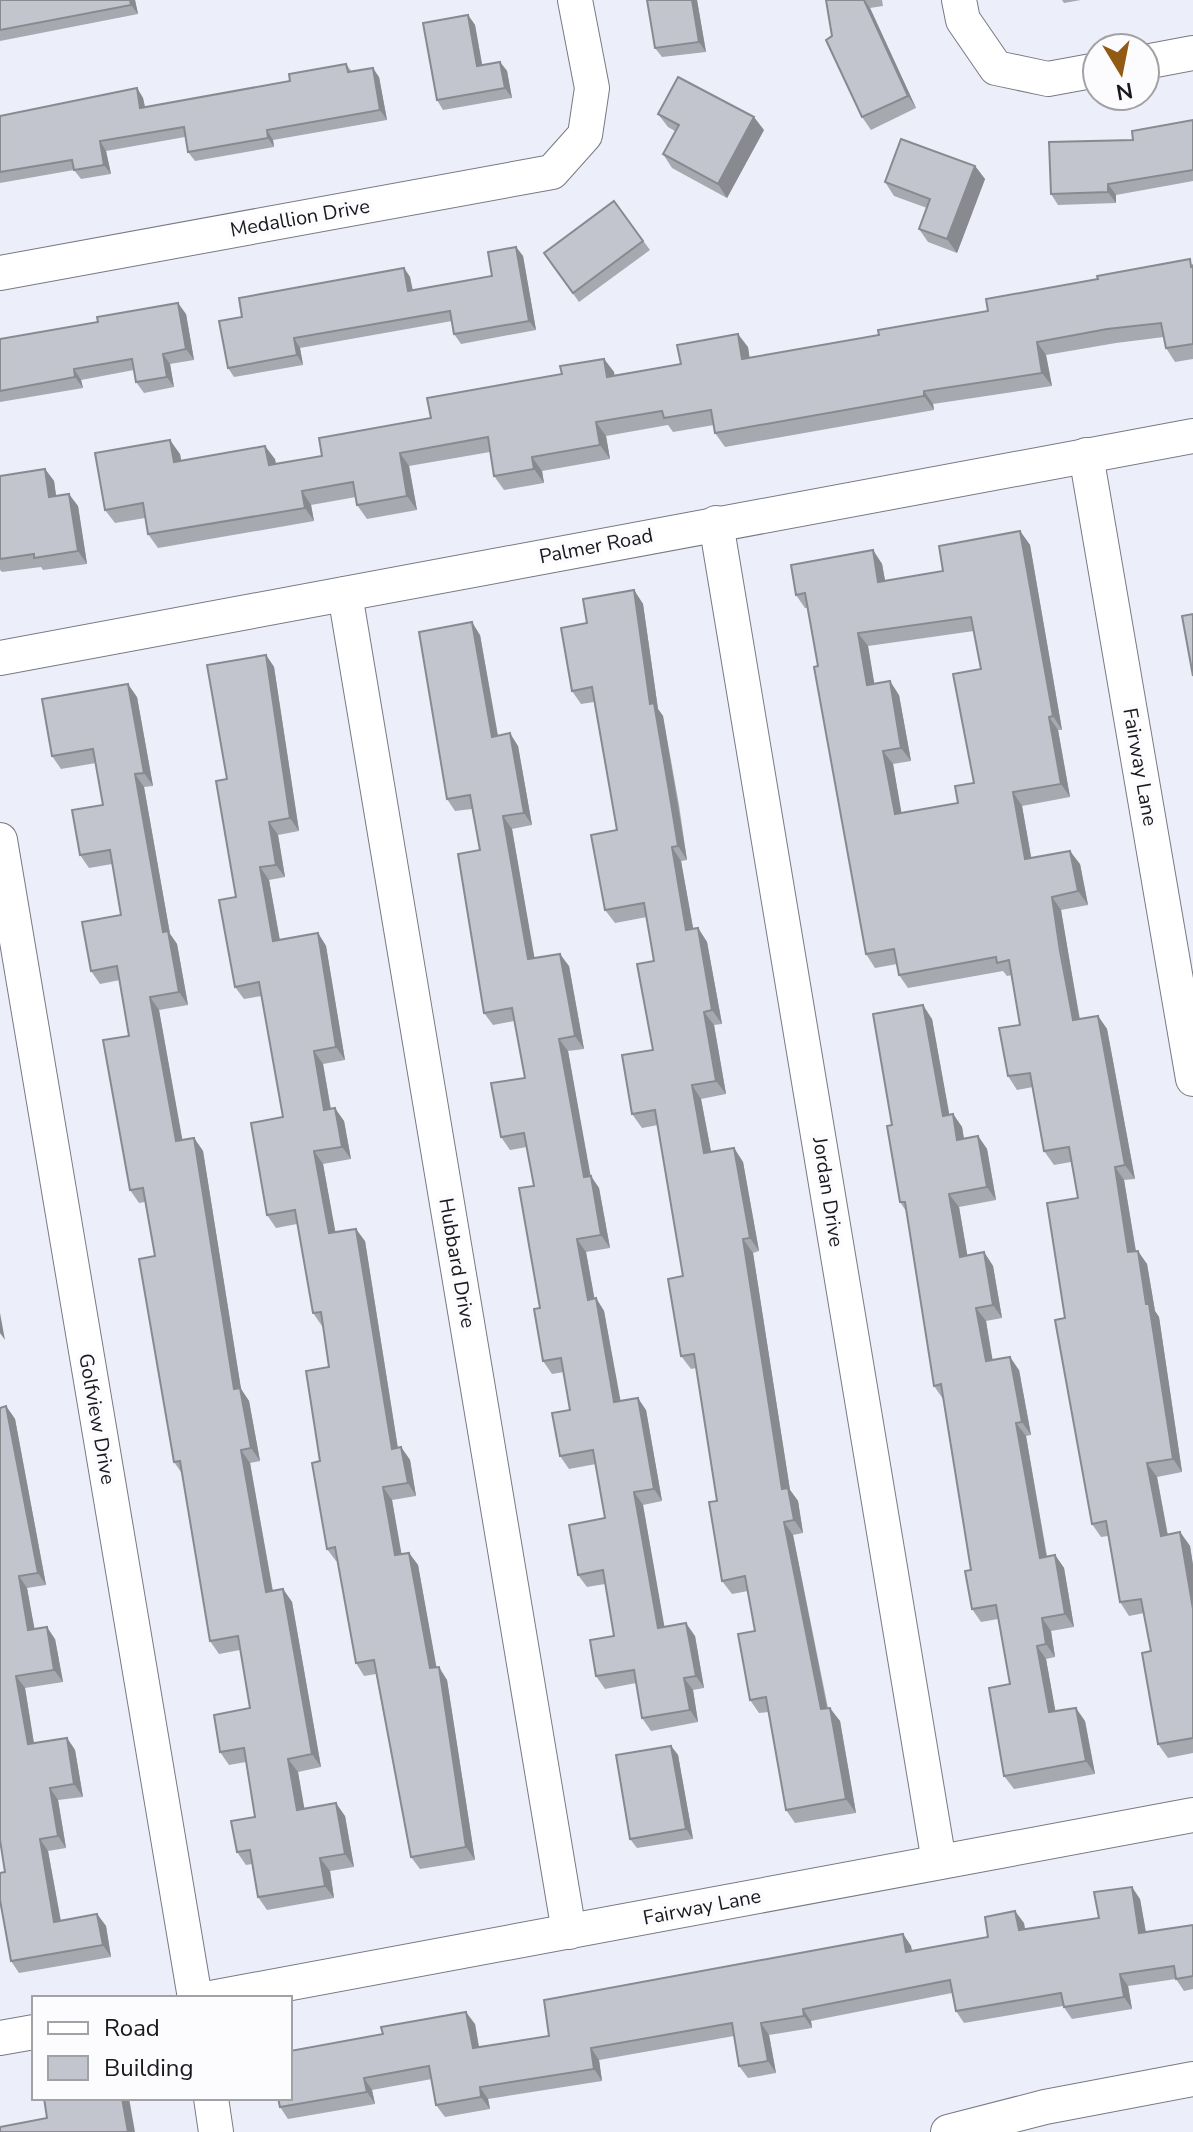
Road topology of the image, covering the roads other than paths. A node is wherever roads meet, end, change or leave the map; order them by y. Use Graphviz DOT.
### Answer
graph roads {
  1 [pos="575,0"];
  2 [pos="959,0"];
  3 [pos="1193,53"];
  4 [pos="1161,59"];
  5 [pos="1081,73"];
  6 [pos="0,273"];
  7 [pos="1193,436"];
  8 [pos="1086,455"];
  9 [pos="716,523"];
  10 [pos="345,594"];
  11 [pos="0,658"];
  12 [pos="0,840"];
  13 [pos="1193,1079"];
  14 [pos="1193,1815"];
  15 [pos="939,1862"];
  16 [pos="569,1932"];
  17 [pos="195,1996"];
  18 [pos="222,1996"];
  19 [pos="32,2032"];
  20 [pos="0,2038"];
  21 [pos="1193,2079"];
  22 [pos="211,2100"];
  23 [pos="1016,2124"];
  24 [pos="216,2132"];
  25 [pos="948,2132"];
  1 -- 6 [label="street, Medallion Drive"];
  2 -- 5 [label="street"];
  3 -- 4 [label="street"];
  7 -- 8 [label="street, Palmer Road"];
  8 -- 9 [label="street, Palmer Road"];
  8 -- 13 [label="street, Fairway Lane"];
  9 -- 10 [label="street, Palmer Road"];
  9 -- 15 [label="street, Jordan Drive"];
  10 -- 11 [label="street, Palmer Road"];
  10 -- 16 [label="street, Hubbard Drive"];
  12 -- 17 [label="street, Golfview Drive"];
  14 -- 15 [label="street, Fairway Lane"];
  15 -- 16 [label="street, Fairway Lane"];
  16 -- 18 [label="street, Fairway Lane"];
  19 -- 20 [label="street"];
  21 -- 23 [label="street"];
  22 -- 24 [label="street"];
  23 -- 25 [label="street"];
}
